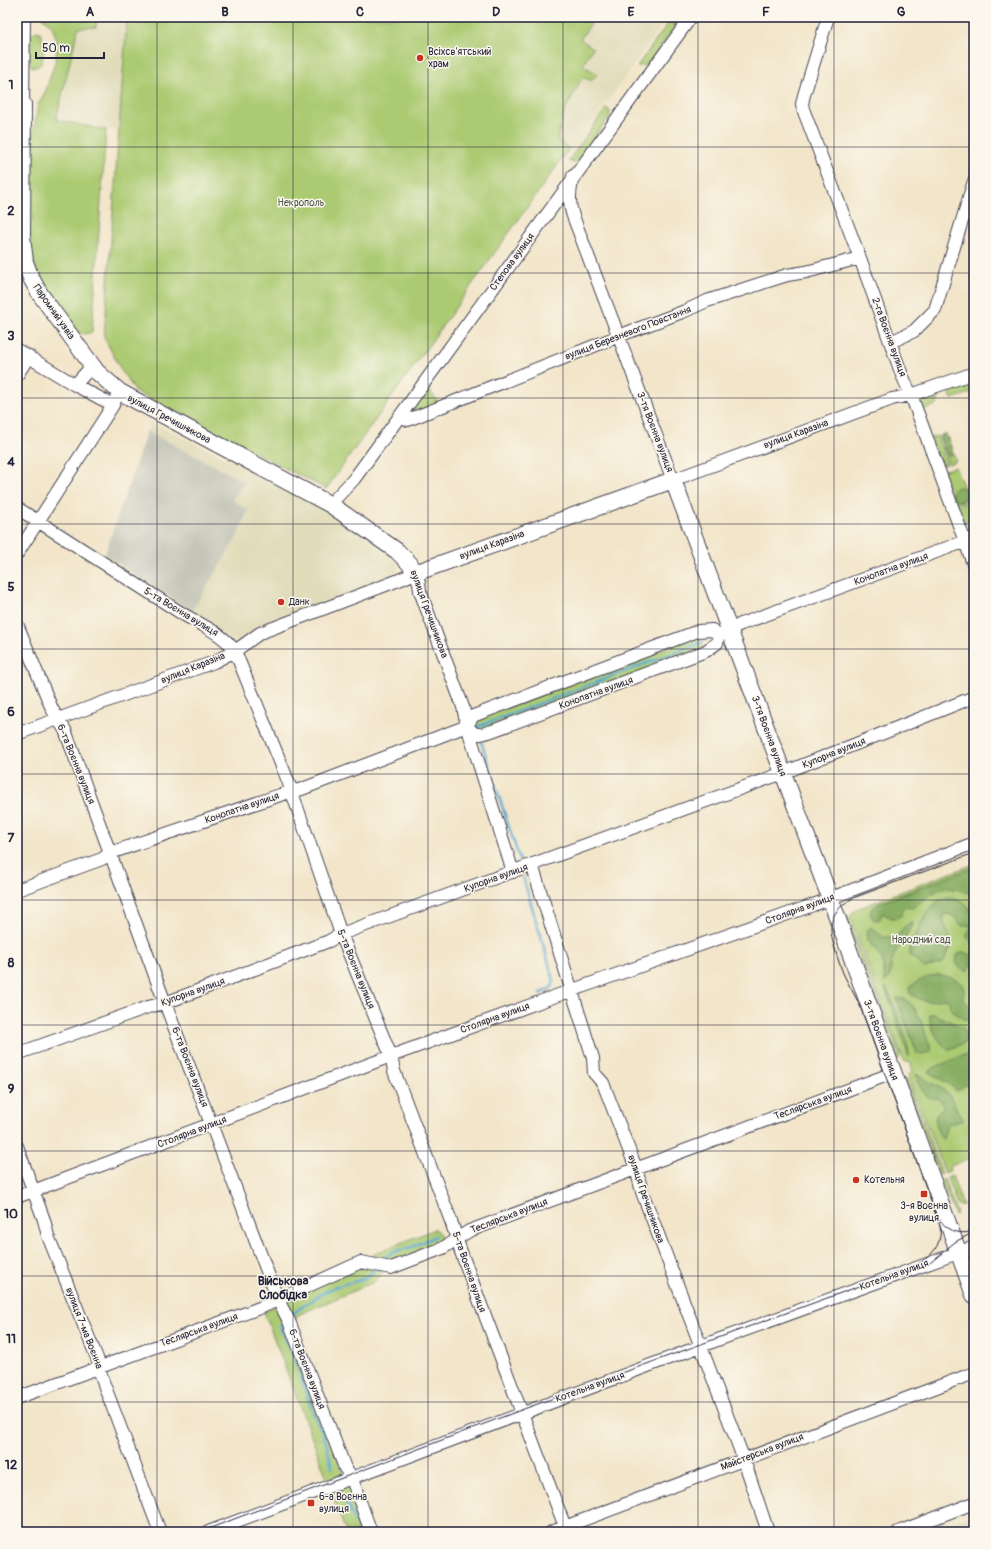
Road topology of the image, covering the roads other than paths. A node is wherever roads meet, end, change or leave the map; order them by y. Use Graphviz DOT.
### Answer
graph roads {
  1 [pos="24,17"];
  2 [pos="691,17"];
  3 [pos="828,17"];
  4 [pos="20,104"];
  5 [pos="574,176"];
  6 [pos="974,181"];
  7 [pos="860,258"];
  8 [pos="619,336"];
  9 [pos="891,342"];
  10 [pos="17,350"];
  11 [pos="29,356"];
  12 [pos="89,362"];
  13 [pos="974,373"];
  14 [pos="17,375"];
  15 [pos="75,385"];
  16 [pos="911,395"];
  17 [pos="116,398"];
  18 [pos="401,415"];
  19 [pos="673,480"];
  20 [pos="331,505"];
  21 [pos="17,508"];
  22 [pos="39,522"];
  23 [pos="970,540"];
  24 [pos="17,554"];
  25 [pos="974,566"];
  26 [pos="415,573"];
  27 [pos="17,624"];
  28 [pos="724,633"];
  29 [pos="235,651"];
  30 [pos="974,697"];
  31 [pos="58,718"];
  32 [pos="466,726"];
  33 [pos="17,734"];
  34 [pos="783,773"];
  35 [pos="292,792"];
  36 [pos="974,843"];
  37 [pos="110,853"];
  38 [pos="532,865"];
  39 [pos="513,872"];
  40 [pos="17,890"];
  41 [pos="830,899"];
  42 [pos="341,934"];
  43 [pos="572,991"];
  44 [pos="165,1003"];
  45 [pos="17,1054"];
  46 [pos="391,1056"];
  47 [pos="894,1073"];
  48 [pos="212,1125"];
  49 [pos="17,1146"];
  50 [pos="636,1168"];
  51 [pos="34,1191"];
  52 [pos="17,1197"];
  53 [pos="457,1238"];
  54 [pos="974,1247"];
  55 [pos="957,1252"];
  56 [pos="974,1295"];
  57 [pos="278,1300"];
  58 [pos="701,1346"];
  59 [pos="100,1367"];
  60 [pos="974,1373"];
  61 [pos="17,1398"];
  62 [pos="523,1412"];
  63 [pos="744,1460"];
  64 [pos="351,1477"];
  65 [pos="974,1503"];
  66 [pos="567,1529"];
  67 [pos="160,1532"];
  68 [pos="208,1532"];
  69 [pos="371,1532"];
  70 [pos="551,1532"];
  71 [pos="768,1532"];
  72 [pos="898,1532"];
  1 -- 4 [label="street"];
  2 -- 5 [label="street, Степова вулиця"];
  3 -- 7 [label="street, 2-га Воєнна вулиця"];
  4 -- 12 [label="main road, Паромний узвіз"];
  5 -- 8 [label="street, 3-тя Воєнна вулиця"];
  5 -- 18 [label="street, Степова вулиця"];
  6 -- 9 [label="street"];
  7 -- 8 [label="street, вулиця Березневого Повстання"];
  7 -- 9 [label="street, 2-га Воєнна вулиця"];
  8 -- 18 [label="street, вулиця Березневого Повстання"];
  8 -- 19 [label="street, 3-тя Воєнна вулиця"];
  9 -- 16 [label="street, 2-га Воєнна вулиця"];
  10 -- 11 [label="street, вулиця Гречишникова"];
  11 -- 14 [label="street"];
  11 -- 15 [label="street, вулиця Гречишникова"];
  12 -- 15 [label="street"];
  12 -- 17 [label="main road, вулиця Гречишникова"];
  13 -- 16 [label="street, вулиця Каразіна"];
  15 -- 17 [label="street, вулиця Гречишникова"];
  16 -- 19 [label="street, вулиця Каразіна"];
  16 -- 23 [label="street, 2-га Воєнна вулиця"];
  17 -- 20 [label="main road, вулиця Гречишникова"];
  17 -- 22 [label="street"];
  18 -- 20 [label="street, Степова вулиця"];
  19 -- 26 [label="main road, вулиця Каразіна"];
  19 -- 28 [label="main road, 3-тя Воєнна вулиця"];
  20 -- 26 [label="main road, вулиця Гречишникова"];
  21 -- 22 [label="street, 5-та Воєнна вулиця"];
  22 -- 24 [label="street"];
  22 -- 29 [label="street, 5-та Воєнна вулиця"];
  23 -- 25 [label="street, 2-га Воєнна вулиця"];
  23 -- 28 [label="street, Конопатна вулиця"];
  26 -- 29 [label="street, вулиця Каразіна"];
  26 -- 32 [label="street, вулиця Гречишникова"];
  27 -- 31 [label="street, 6-та Воєнна вулиця"];
  28 -- 32 [label="street, Конопатна вулиця"];
  28 -- 32 [label="street, Конопатна вулиця"];
  28 -- 34 [label="main road, 3-тя Воєнна вулиця"];
  29 -- 31 [label="street, вулиця Каразіна"];
  29 -- 35 [label="street, 5-та Воєнна вулиця"];
  30 -- 34 [label="street, Купорна вулиця"];
  31 -- 33 [label="street, вулиця Каразіна"];
  31 -- 37 [label="street, 6-та Воєнна вулиця"];
  32 -- 35 [label="street, Конопатна вулиця"];
  32 -- 39 [label="street, вулиця Гречишникова"];
  34 -- 38 [label="street, Купорна вулиця"];
  34 -- 41 [label="main road, 3-тя Воєнна вулиця"];
  35 -- 37 [label="street, Конопатна вулиця"];
  35 -- 42 [label="street, 5-та Воєнна вулиця"];
  36 -- 41 [label="street, Столярна вулиця"];
  37 -- 40 [label="street, Конопатна вулиця"];
  37 -- 44 [label="street, 6-та Воєнна вулиця"];
  38 -- 39 [label="street, Купорна вулиця"];
  38 -- 43 [label="street, вулиця Гречишникова"];
  39 -- 42 [label="street, Купорна вулиця"];
  41 -- 43 [label="street, Столярна вулиця"];
  41 -- 47 [label="main road, 3-тя Воєнна вулиця"];
  42 -- 44 [label="street, Купорна вулиця"];
  42 -- 46 [label="street, 5-та Воєнна вулиця"];
  43 -- 46 [label="street, Столярна вулиця"];
  43 -- 50 [label="street, вулиця Гречишникова"];
  44 -- 45 [label="street, Купорна вулиця"];
  44 -- 48 [label="street, 6-та Воєнна вулиця"];
  46 -- 48 [label="street, Столярна вулиця"];
  46 -- 53 [label="street, 5-та Воєнна вулиця"];
  47 -- 50 [label="street, Теслярська вулиця"];
  47 -- 55 [label="main road, 3-тя Воєнна вулиця"];
  48 -- 51 [label="street, Столярна вулиця"];
  48 -- 57 [label="street, 6-та Воєнна вулиця"];
  49 -- 51 [label="street, вулиця 7-ма Воєнна"];
  50 -- 53 [label="street, Теслярська вулиця"];
  50 -- 58 [label="street, вулиця Гречишникова"];
  51 -- 52 [label="street, Столярна вулиця"];
  51 -- 59 [label="street, вулиця 7-ма Воєнна"];
  53 -- 57 [label="street, Теслярська вулиця"];
  53 -- 62 [label="street, 5-та Воєнна вулиця"];
  54 -- 55 [label="street, Котельна вулиця"];
  55 -- 56 [label="main road, 3-тя Воєнна вулиця"];
  55 -- 58 [label="street, Котельна вулиця"];
  57 -- 59 [label="street, Теслярська вулиця"];
  57 -- 64 [label="street, 6-та Воєнна вулиця"];
  58 -- 62 [label="street, Котельна вулиця"];
  58 -- 63 [label="street, вулиця Гречишникова"];
  59 -- 61 [label="street, Теслярська вулиця"];
  59 -- 67 [label="street, вулиця 7-ма Воєнна"];
  60 -- 63 [label="street, Майстерська вулиця"];
  62 -- 64 [label="street, Котельна вулиця"];
  62 -- 66 [label="street, 5-та Воєнна вулиця"];
  63 -- 66 [label="street, Майстерська вулиця"];
  63 -- 71 [label="street, вулиця Гречишникова"];
  64 -- 68 [label="street, Котельна вулиця"];
  64 -- 69 [label="street, 6-та Воєнна вулиця"];
  65 -- 72 [label="street"];
  66 -- 70 [label="street, Майстерська вулиця"];
}
